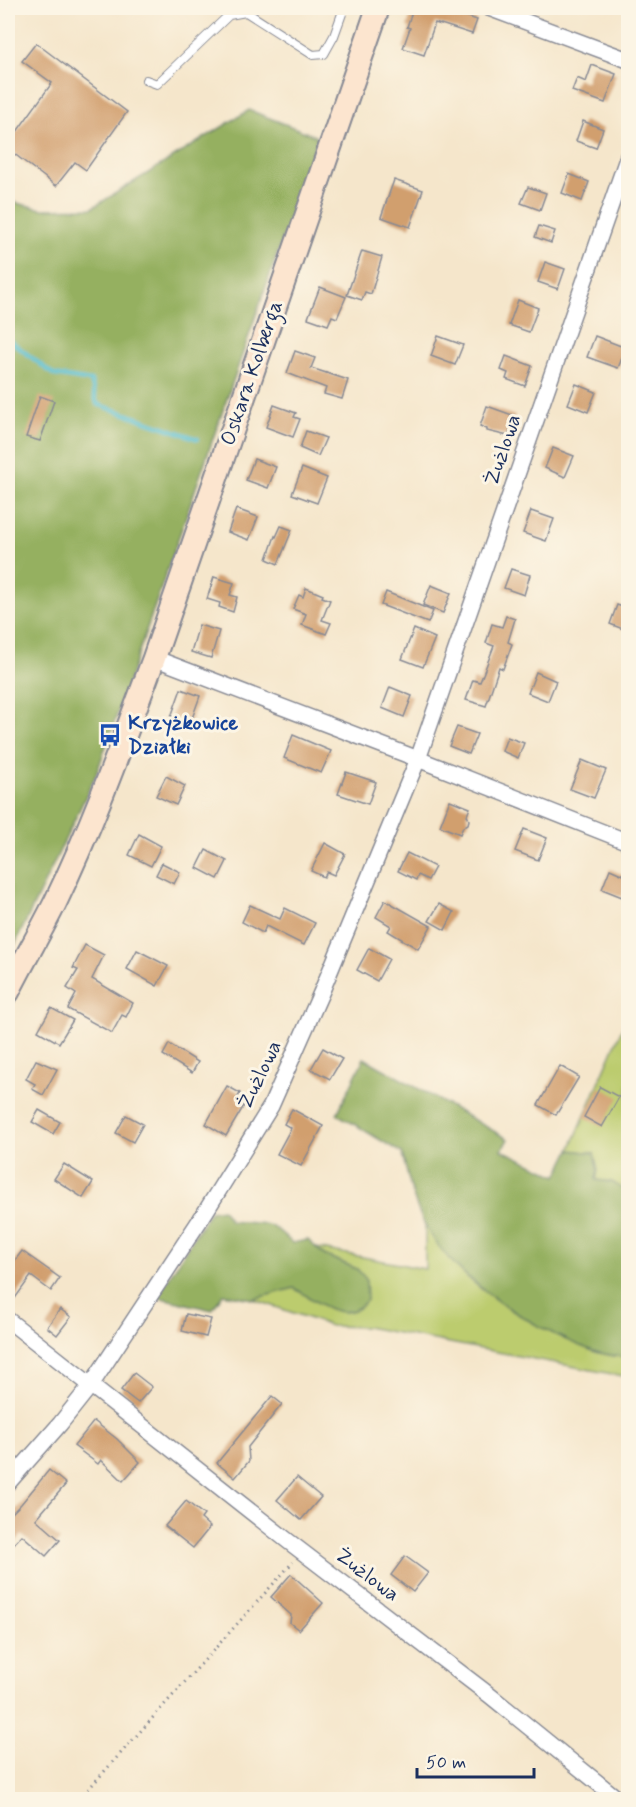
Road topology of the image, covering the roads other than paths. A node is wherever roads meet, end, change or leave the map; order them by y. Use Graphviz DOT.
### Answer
graph roads {
  1 [pos="344,8"];
  2 [pos="378,8"];
  3 [pos="489,8"];
  4 [pos="628,60"];
  5 [pos="146,80"];
  6 [pos="628,156"];
  7 [pos="624,186"];
  8 [pos="154,658"];
  9 [pos="418,759"];
  10 [pos="628,842"];
  11 [pos="8,992"];
  12 [pos="8,1320"];
  13 [pos="91,1385"];
  14 [pos="8,1483"];
  15 [pos="619,1800"];
  1 -- 5 [label="lane"];
  2 -- 8 [label="main road, Oskara Kolberga"];
  3 -- 4 [label="street"];
  6 -- 7 [label="street, Żużlowa"];
  7 -- 9 [label="street, Żużlowa"];
  8 -- 9 [label="street"];
  8 -- 11 [label="main road, Oskara Kolberga"];
  9 -- 10 [label="street"];
  9 -- 13 [label="street, Żużlowa"];
  12 -- 13 [label="street, Żużlowa"];
  13 -- 14 [label="street, Żużlowa"];
  13 -- 15 [label="street, Żużlowa"];
}
